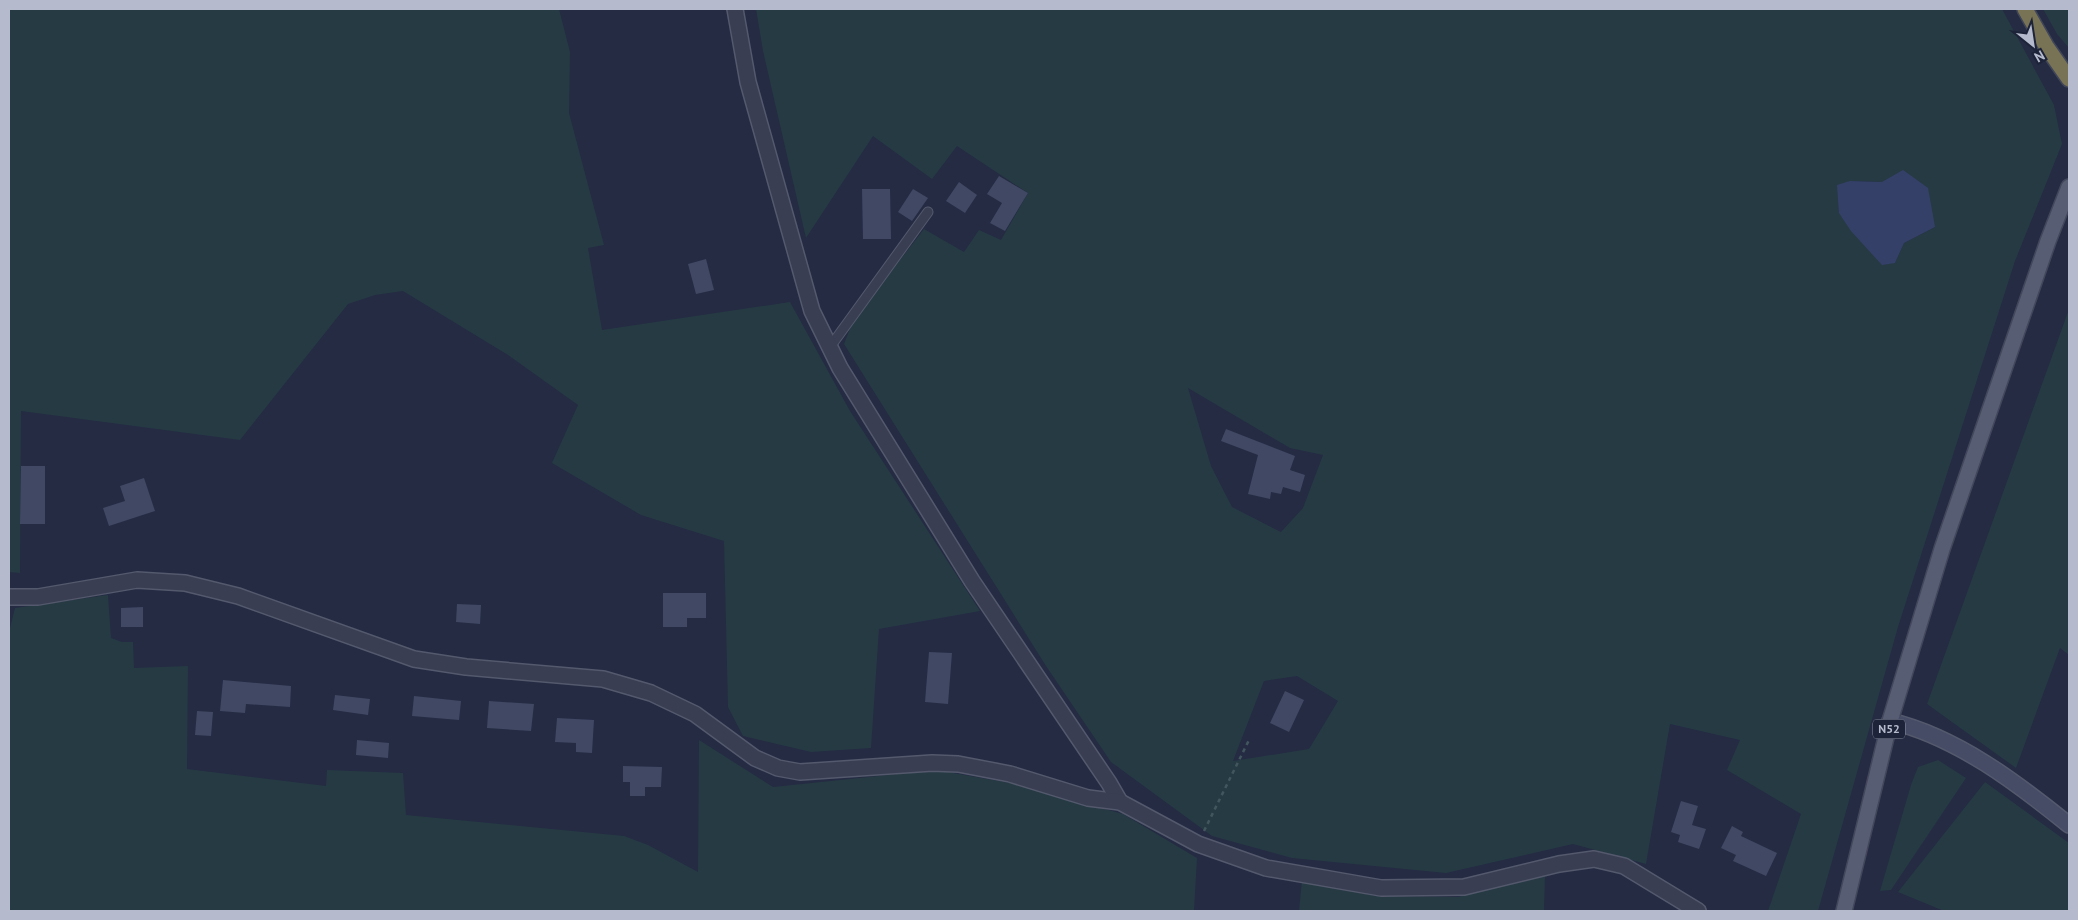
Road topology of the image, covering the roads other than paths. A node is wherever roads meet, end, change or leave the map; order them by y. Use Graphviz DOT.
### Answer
graph roads {
  1 [pos="735,9"];
  2 [pos="2025,9"];
  3 [pos="2069,79"];
  4 [pos="2069,187"];
  5 [pos="928,212"];
  6 [pos="830,347"];
  7 [pos="9,598"];
  8 [pos="1890,721"];
  9 [pos="1120,802"];
  10 [pos="2069,825"];
  11 [pos="1698,911"];
  12 [pos="1844,911"];
  1 -- 6 [label="street"];
  2 -- 3 [label="highway"];
  4 -- 8 [label="main road, N52"];
  5 -- 6 [label="lane"];
  6 -- 9 [label="street"];
  7 -- 9 [label="street"];
  8 -- 10 [label="street"];
  8 -- 12 [label="main road, N52"];
  9 -- 11 [label="street"];
}
